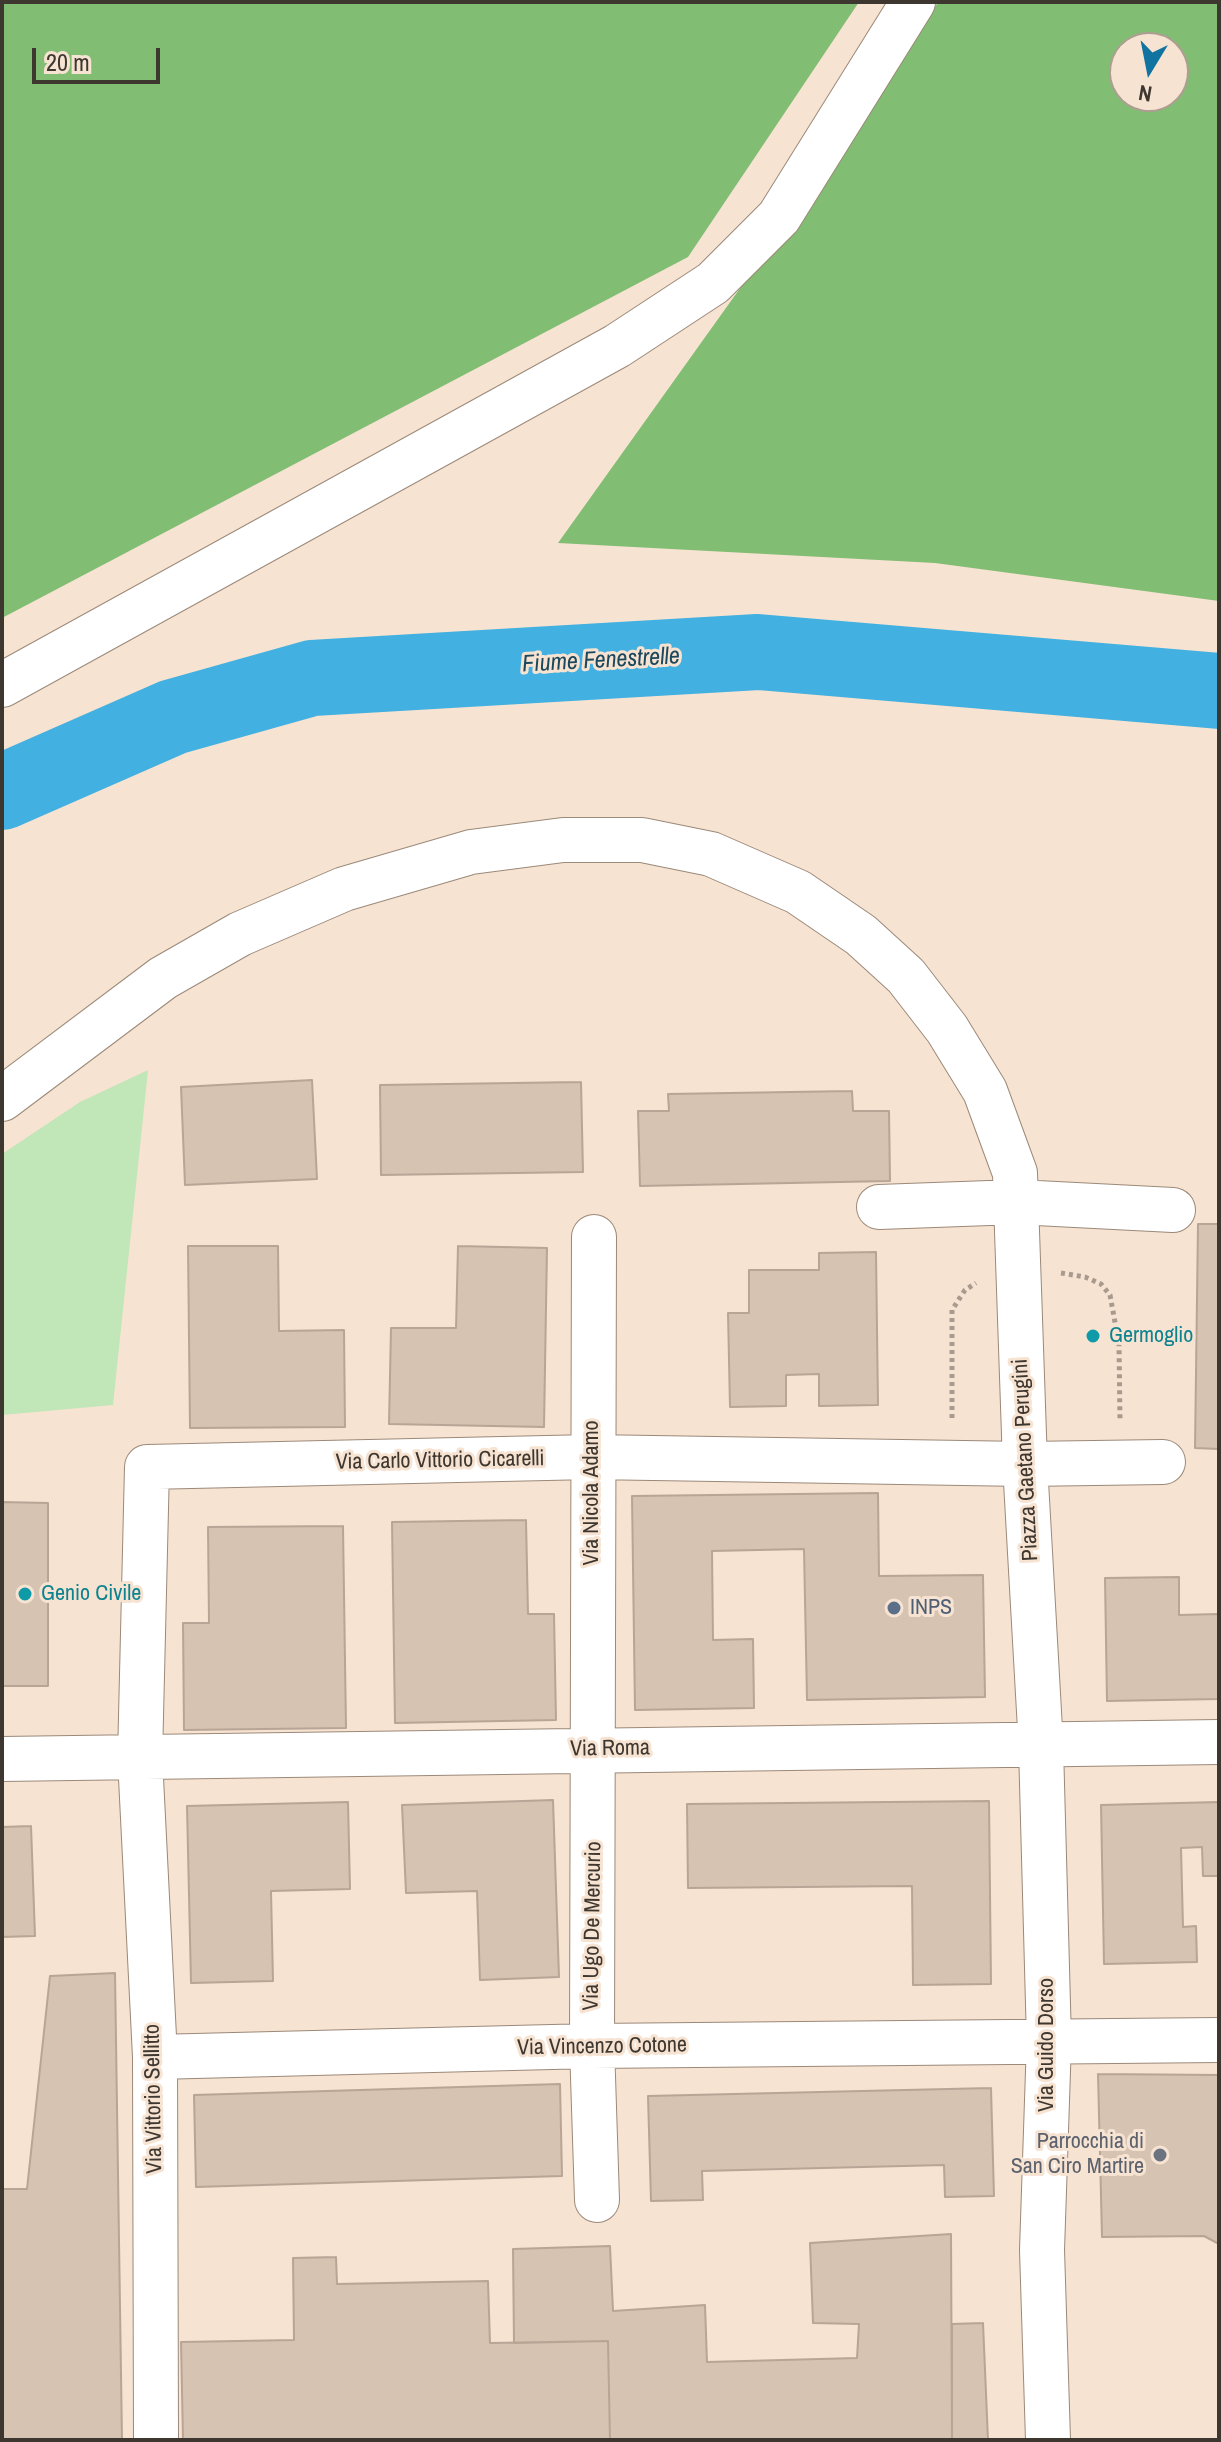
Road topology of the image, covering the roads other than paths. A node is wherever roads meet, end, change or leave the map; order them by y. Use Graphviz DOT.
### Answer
graph roads {
  1 [pos="913,2"];
  2 [pos="2,685"];
  3 [pos="2,1099"];
  4 [pos="1016,1187"];
  5 [pos="879,1207"];
  6 [pos="1173,1210"];
  7 [pos="594,1237"];
  8 [pos="591,1457"];
  9 [pos="1163,1462"];
  10 [pos="1025,1464"];
  11 [pos="1219,1742"];
  12 [pos="1041,1747"];
  13 [pos="595,1749"];
  14 [pos="140,1758"];
  15 [pos="2,1759"];
  16 [pos="1219,2040"];
  17 [pos="1049,2041"];
  18 [pos="592,2046"];
  19 [pos="155,2057"];
  20 [pos="597,2200"];
  21 [pos="156,2440"];
  22 [pos="1048,2440"];
  1 -- 2 [label="street"];
  3 -- 4 [label="street, Piazza Gaetano Perugini"];
  4 -- 5 [label="street"];
  4 -- 6 [label="street"];
  4 -- 10 [label="street, Piazza Gaetano Perugini"];
  7 -- 8 [label="street, Via Nicola Adamo"];
  8 -- 10 [label="street, Via Carlo Vittorio Cicarelli"];
  8 -- 13 [label="street, Via Nicola Adamo"];
  8 -- 14 [label="street, Via Carlo Vittorio Cicarelli"];
  9 -- 10 [label="street, Via Carlo Vittorio Cicarelli"];
  10 -- 12 [label="street, Piazza Gaetano Perugini"];
  11 -- 12 [label="street, Via Roma"];
  12 -- 13 [label="street, Via Roma"];
  12 -- 17 [label="street, Via Guido Dorso"];
  13 -- 14 [label="street, Via Roma"];
  13 -- 18 [label="street, Via Ugo De Mercurio"];
  14 -- 15 [label="street, Via Roma"];
  14 -- 19 [label="street, Via Vittorio Sellitto"];
  16 -- 17 [label="street, Via Vincenzo Cotone"];
  17 -- 18 [label="street, Via Vincenzo Cotone"];
  17 -- 22 [label="street, Via Guido Dorso"];
  18 -- 19 [label="street, Via Vincenzo Cotone"];
  18 -- 20 [label="street, Via Ugo De Mercurio"];
  19 -- 21 [label="street, Via Vittorio Sellitto"];
}
